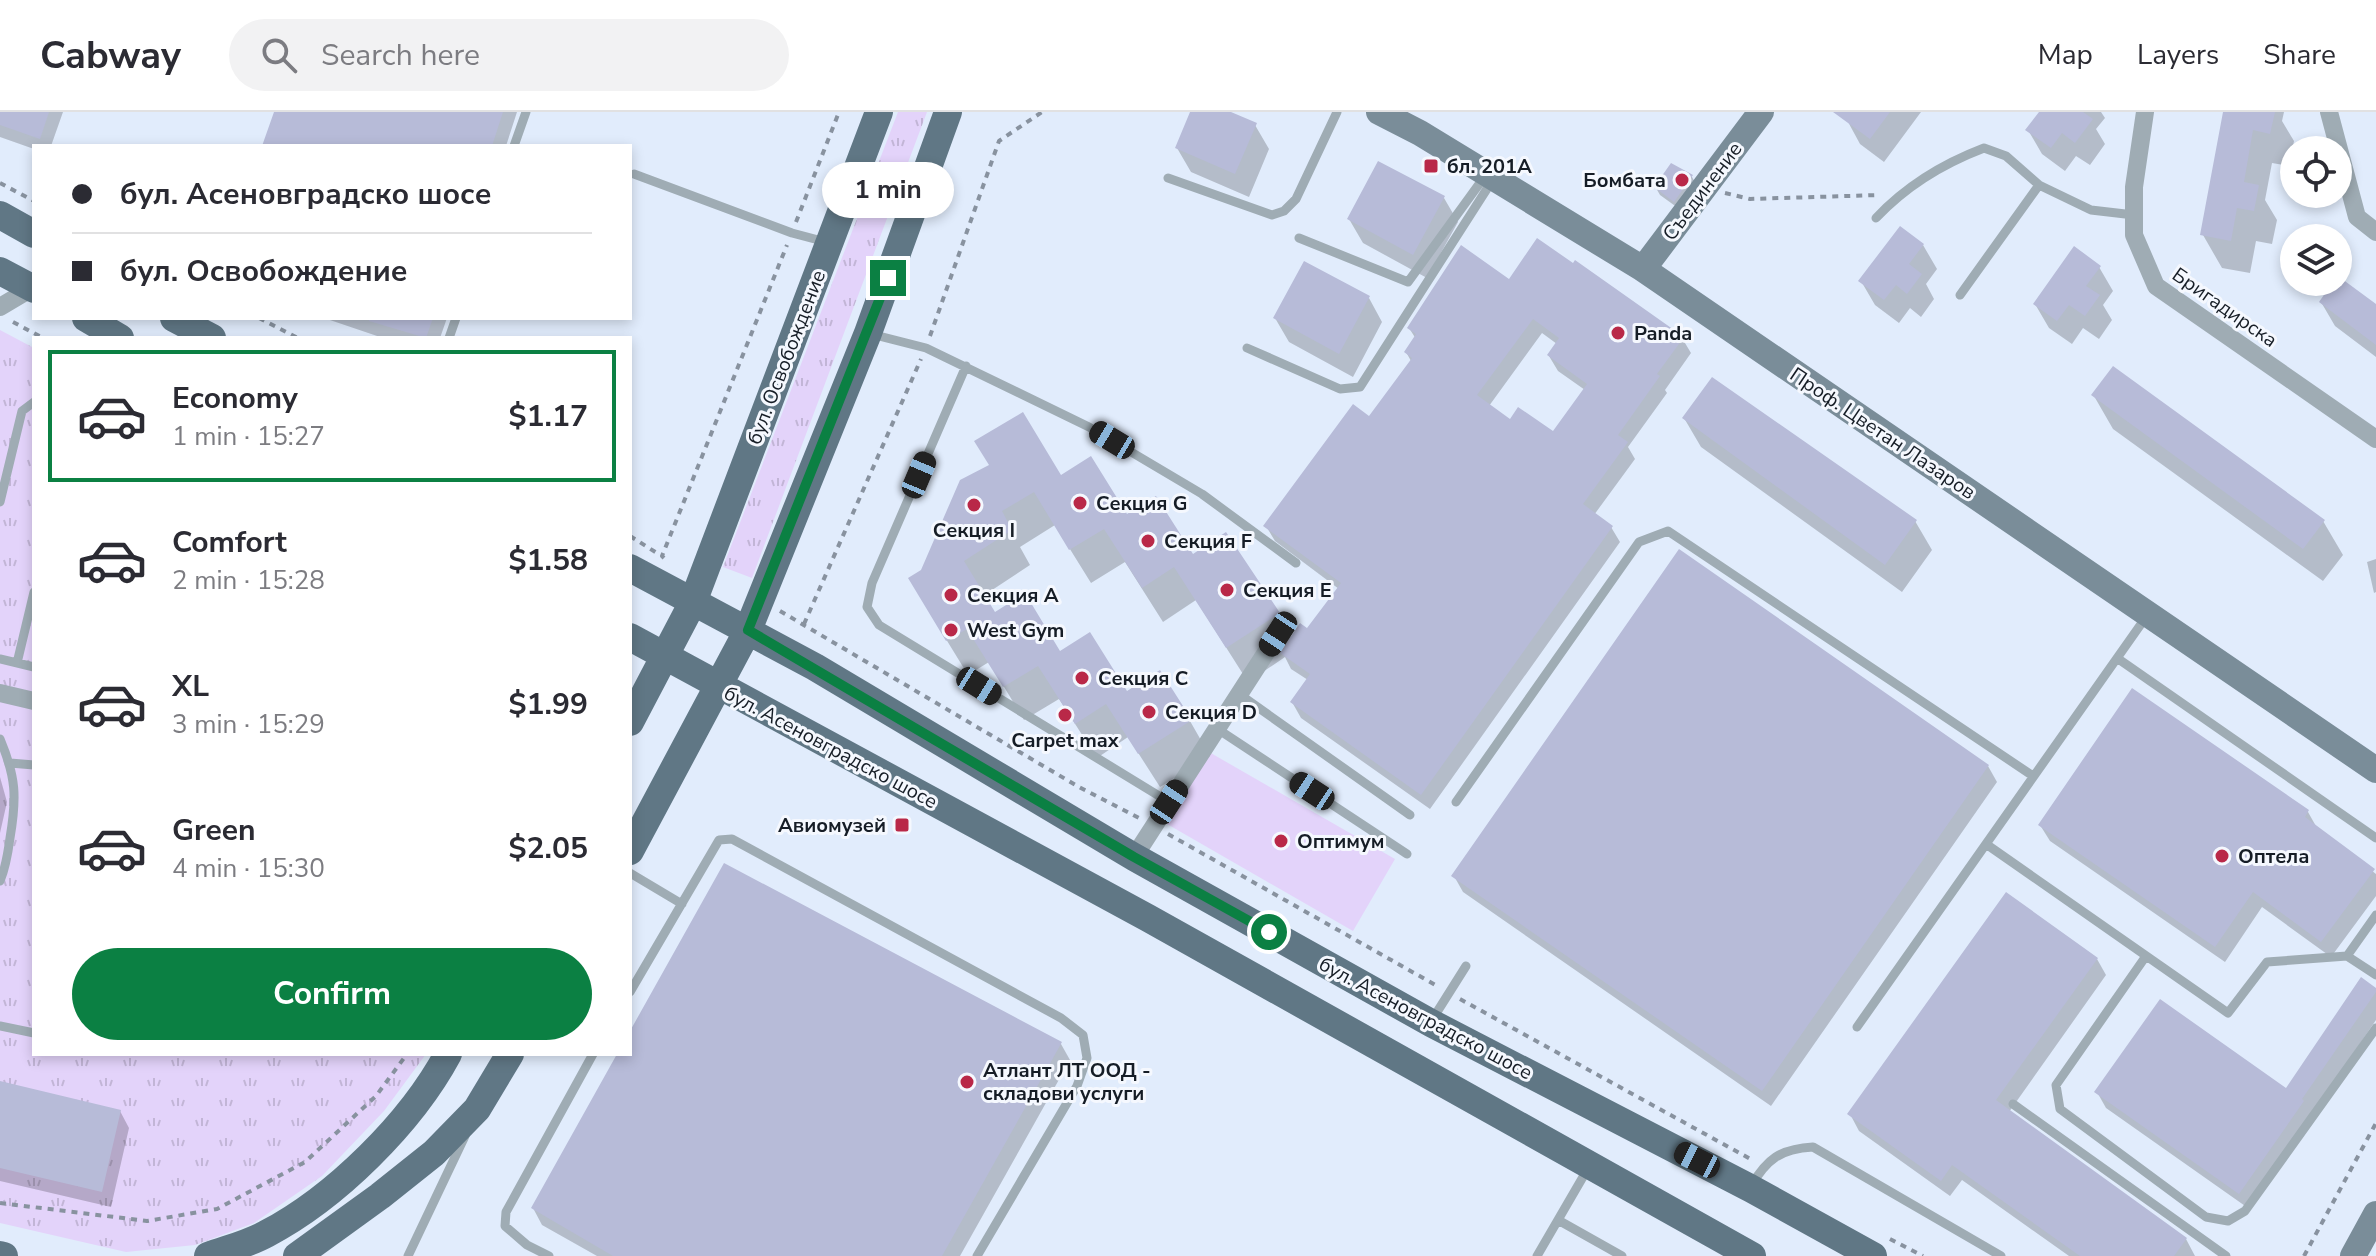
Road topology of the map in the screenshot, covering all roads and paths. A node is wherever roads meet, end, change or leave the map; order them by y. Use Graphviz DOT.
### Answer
graph roads {
  1 [pos="526,112"];
  2 [pos="839,112"];
  3 [pos="879,112"];
  4 [pos="948,112"];
  5 [pos="1337,112"];
  6 [pos="1379,112"];
  7 [pos="1761,112"];
  8 [pos="2145,112"];
  9 [pos="2329,112"];
  10 [pos="515,144"];
  11 [pos="634,174"];
  12 [pos="1490,176"];
  13 [pos="1168,178"];
  14 [pos="0,183"];
  15 [pos="1707,184"];
  16 [pos="2039,185"];
  17 [pos="1898,195"];
  18 [pos="32,200"];
  19 [pos="0,215"];
  20 [pos="2134,215"];
  21 [pos="1876,218"];
  22 [pos="2376,232"];
  23 [pos="32,233"];
  24 [pos="792,233"];
  25 [pos="1299,238"];
  26 [pos="829,243"];
  27 [pos="1643,269"];
  28 [pos="0,271"];
  29 [pos="32,287"];
  30 [pos="32,289"];
  31 [pos="1960,295"];
  32 [pos="5,314"];
  33 [pos="89,320"];
  34 [pos="178,320"];
  35 [pos="263,320"];
  36 [pos="868,333"];
  37 [pos="40,336"];
  38 [pos="117,336"];
  39 [pos="208,336"];
  40 [pos="294,336"];
  41 [pos="1247,348"];
  42 [pos="966,366"];
  43 [pos="32,404"];
  44 [pos="2376,439"];
  45 [pos="2,483"];
  46 [pos="0,502"];
  47 [pos="632,537"];
  48 [pos="662,556"];
  49 [pos="674,562"];
  50 [pos="1296,563"];
  51 [pos="632,569"];
  52 [pos="32,600"];
  53 [pos="693,602"];
  54 [pos="2148,614"];
  55 [pos="804,624"];
  56 [pos="748,630"];
  57 [pos="1278,634"];
  58 [pos="632,638"];
  59 [pos="665,658"];
  60 [pos="2117,658"];
  61 [pos="0,659"];
  62 [pos="17,663"];
  63 [pos="32,667"];
  64 [pos="717,686"];
  65 [pos="0,693"];
  66 [pos="1239,694"];
  67 [pos="32,701"];
  68 [pos="632,718"];
  69 [pos="1216,728"];
  70 [pos="0,739"];
  71 [pos="10,763"];
  72 [pos="32,765"];
  73 [pos="2376,770"];
  74 [pos="2033,776"];
  75 [pos="1169,802"];
  76 [pos="1456,802"];
  77 [pos="1410,815"];
  78 [pos="1154,826"];
  79 [pos="2376,838"];
  80 [pos="1986,844"];
  81 [pos="632,847"];
  82 [pos="1407,854"];
  83 [pos="1134,857"];
  84 [pos="632,874"];
  85 [pos="0,881"];
  86 [pos="682,904"];
  87 [pos="2376,915"];
  88 [pos="2146,956"];
  89 [pos="2347,956"];
  90 [pos="1466,966"];
  91 [pos="2376,975"];
  92 [pos="632,989"];
  93 [pos="1449,993"];
  94 [pos="1431,1023"];
  95 [pos="0,1026"];
  96 [pos="1857,1027"];
  97 [pos="2376,1028"];
  98 [pos="32,1033"];
  99 [pos="406,1056"];
  100 [pos="447,1056"];
  101 [pos="509,1056"];
  102 [pos="592,1056"];
  103 [pos="2013,1104"];
  104 [pos="477,1109"];
  105 [pos="2376,1123"];
  106 [pos="1589,1167"];
  107 [pos="1757,1177"];
  108 [pos="0,1203"];
  109 [pos="2376,1214"];
  110 [pos="1558,1220"];
  111 [pos="1878,1246"];
  112 [pos="546,1255"];
  113 [pos="2221,1255"];
  114 [pos="208,1256"];
  115 [pos="297,1256"];
  116 [pos="408,1256"];
  117 [pos="977,1256"];
  118 [pos="1537,1256"];
  119 [pos="1622,1256"];
  120 [pos="1752,1256"];
  121 [pos="1923,1256"];
  122 [pos="2001,1256"];
  123 [pos="2304,1256"];
  124 [pos="2353,1256"];
  1 -- 10 [label="lane"];
  2 -- 24 [label="path"];
  3 -- 26 [label="main road, бул. Освобождение"];
  4 -- 36 [label="main road"];
  5 -- 13 [label="lane"];
  6 -- 12 [label="street, Проф. Цветан Лазаров"];
  7 -- 15 [label="street, Съединение"];
  8 -- 20 [label="street, Бригадирска"];
  9 -- 22 [label="street"];
  11 -- 24 [label="lane"];
  12 -- 25 [label="lane"];
  12 -- 27 [label="street, Проф. Цветан Лазаров"];
  12 -- 41 [label="lane"];
  14 -- 18 [label="path"];
  15 -- 17 [label="path"];
  15 -- 27 [label="street, Съединение"];
  16 -- 17 [label="lane"];
  16 -- 20 [label="lane"];
  16 -- 31 [label="lane"];
  17 -- 21 [label="lane"];
  19 -- 23 [label="main road"];
  20 -- 44 [label="street, Бригадирска"];
  24 -- 26 [label="lane"];
  24 -- 48 [label="path"];
  26 -- 53 [label="main road, бул. Освобождение"];
  27 -- 54 [label="street, Проф. Цветан Лазаров"];
  28 -- 29 [label="main road"];
  30 -- 32 [label="street"];
  32 -- 37 [label="path"];
  33 -- 38 [label="main road"];
  34 -- 39 [label="main road"];
  35 -- 40 [label="path"];
  36 -- 42 [label="lane"];
  36 -- 56 [label="main road"];
  42 -- 50 [label="lane"];
  42 -- 75 [label="lane"];
  43 -- 45 [label="lane"];
  45 -- 46 [label="lane"];
  47 -- 48 [label="path"];
  48 -- 49 [label="path"];
  51 -- 53 [label="main road, бул. Асеновградско шосе"];
  52 -- 62 [label="lane"];
  53 -- 56 [label="main road, бул. Асеновградско шосе"];
  53 -- 59 [label="main road, бул. Освобождение"];
  54 -- 60 [label="lane"];
  54 -- 73 [label="street, Проф. Цветан Лазаров"];
  55 -- 78 [label="path"];
  56 -- 64 [label="main road"];
  56 -- 83 [label="main road, бул. Асеновградско шосе"];
  57 -- 66 [label="street"];
  58 -- 59 [label="main road, бул. Асеновградско шосе"];
  59 -- 64 [label="main road, бул. Асеновградско шосе"];
  59 -- 68 [label="main road, бул. Освобождение"];
  60 -- 74 [label="lane"];
  60 -- 79 [label="lane"];
  61 -- 62 [label="lane"];
  62 -- 63 [label="lane"];
  64 -- 81 [label="main road"];
  64 -- 106 [label="main road, бул. Асеновградско шосе"];
  65 -- 67 [label="street"];
  66 -- 69 [label="street"];
  66 -- 77 [label="lane"];
  69 -- 75 [label="street"];
  69 -- 82 [label="lane"];
  70 -- 71 [label="lane"];
  71 -- 72 [label="lane"];
  71 -- 85 [label="lane"];
  74 -- 76 [label="lane"];
  74 -- 80 [label="lane"];
  75 -- 78 [label="street"];
  78 -- 83 [label="street"];
  78 -- 93 [label="path"];
  80 -- 88 [label="lane"];
  80 -- 96 [label="lane"];
  83 -- 94 [label="main road, бул. Асеновградско шосе"];
  84 -- 86 [label="lane"];
  86 -- 92 [label="lane"];
  86 -- 117 [label="lane"];
  87 -- 89 [label="lane"];
  88 -- 89 [label="lane"];
  88 -- 97 [label="lane"];
  89 -- 91 [label="lane"];
  90 -- 93 [label="lane"];
  93 -- 94 [label="lane"];
  93 -- 107 [label="path"];
  94 -- 107 [label="main road, бул. Асеновградско шосе"];
  95 -- 98 [label="lane"];
  99 -- 108 [label="path"];
  100 -- 114 [label="main road"];
  101 -- 104 [label="main road"];
  102 -- 112 [label="lane"];
  103 -- 113 [label="lane"];
  104 -- 115 [label="main road"];
  104 -- 116 [label="lane"];
  105 -- 123 [label="path"];
  106 -- 110 [label="lane"];
  106 -- 120 [label="main road, бул. Асеновградско шосе"];
  107 -- 111 [label="main road, бул. Асеновградско шосе"];
  107 -- 122 [label="lane"];
  109 -- 124 [label="street"];
  110 -- 118 [label="lane"];
  110 -- 119 [label="lane"];
  111 -- 121 [label="path"];
}
